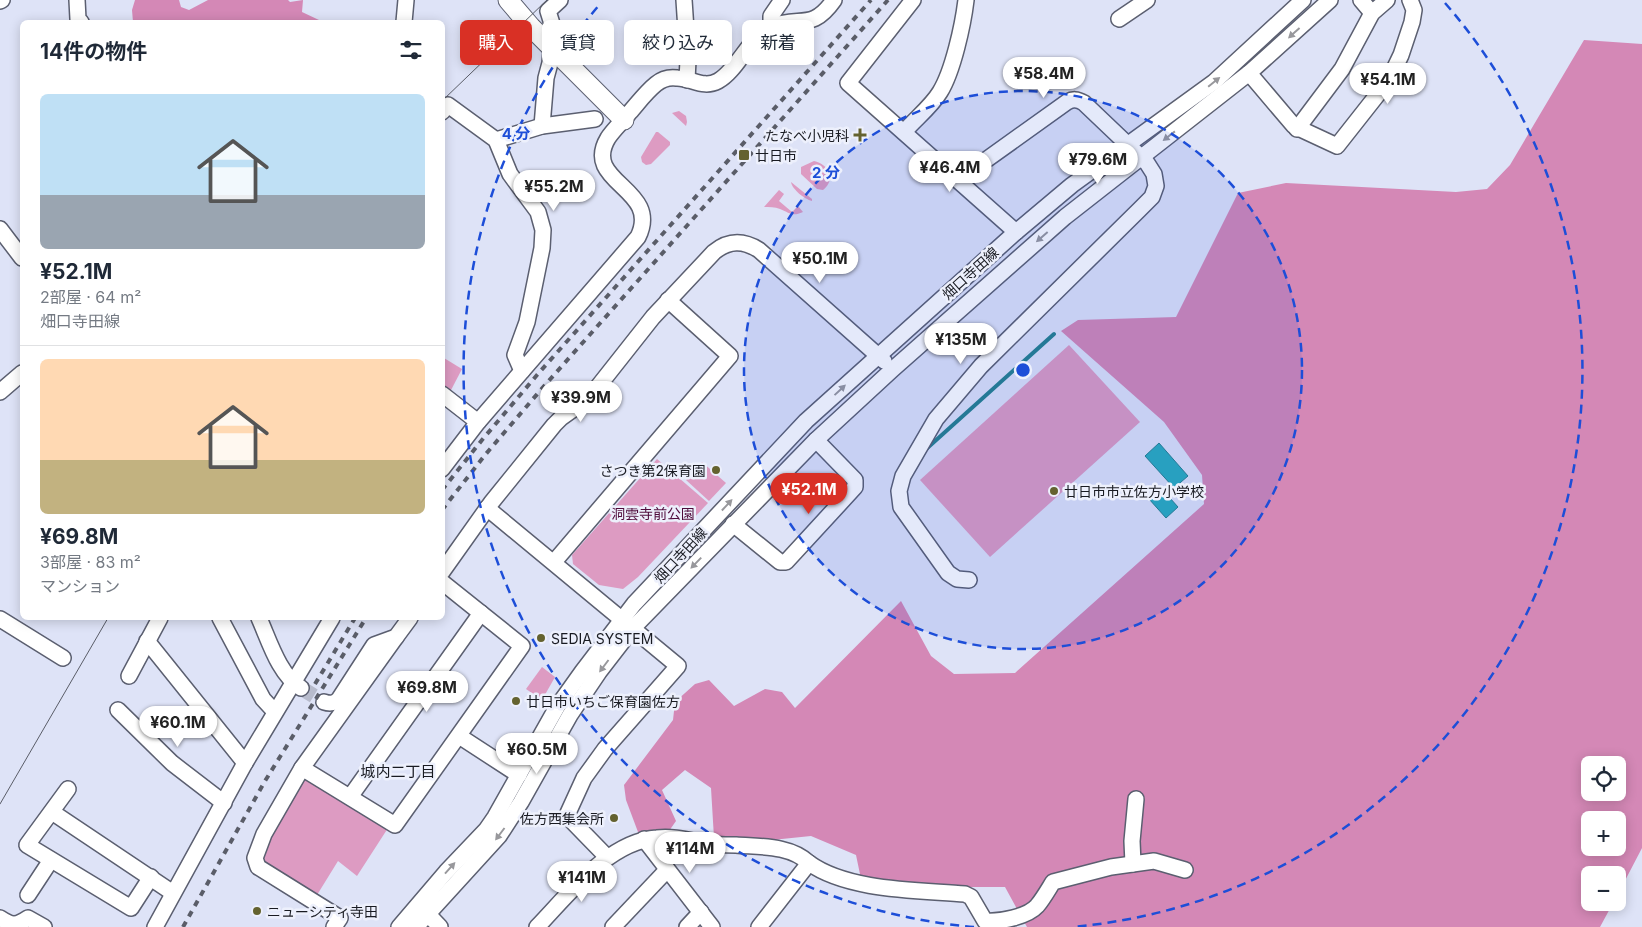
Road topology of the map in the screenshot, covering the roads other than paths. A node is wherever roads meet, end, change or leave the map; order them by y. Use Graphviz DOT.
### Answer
graph roads {
  1 [pos="77,0"];
  2 [pos="406,0"];
  3 [pos="508,0"];
  4 [pos="560,0"];
  5 [pos="684,0"];
  6 [pos="782,0"];
  7 [pos="834,0"];
  8 [pos="913,0"];
  9 [pos="966,0"];
  10 [pos="1147,0"];
  11 [pos="1303,0"];
  12 [pos="1330,0"];
  13 [pos="1361,0"];
  14 [pos="1388,0"];
  15 [pos="1410,0"];
  16 [pos="1372,13"];
  17 [pos="79,20"];
  18 [pos="404,20"];
  19 [pos="551,20"];
  20 [pos="771,20"];
  21 [pos="813,20"];
  22 [pos="1119,20"];
  23 [pos="542,36"];
  24 [pos="742,55"];
  25 [pos="549,65"];
  26 [pos="570,65"];
  27 [pos="1249,74"];
  28 [pos="687,80"];
  29 [pos="445,108"];
  30 [pos="595,119"];
  31 [pos="624,120"];
  32 [pos="542,126"];
  33 [pos="1296,129"];
  34 [pos="904,132"];
  35 [pos="496,140"];
  36 [pos="1128,144"];
  37 [pos="1142,157"];
  38 [pos="958,180"];
  39 [pos="0,229"];
  40 [pos="1016,232"];
  41 [pos="20,250"];
  42 [pos="668,300"];
  43 [pos="878,356"];
  44 [pos="893,369"];
  45 [pos="522,371"];
  46 [pos="20,374"];
  47 [pos="0,392"];
  48 [pos="445,396"];
  49 [pos="478,422"];
  50 [pos="816,440"];
  51 [pos="445,465"];
  52 [pos="487,508"];
  53 [pos="733,524"];
  54 [pos="554,562"];
  55 [pos="445,568"];
  56 [pos="969,580"];
  57 [pos="445,584"];
  58 [pos="481,613"];
  59 [pos="0,619"];
  60 [pos="159,620"];
  61 [pos="221,620"];
  62 [pos="260,620"];
  63 [pos="329,620"];
  64 [pos="409,620"];
  65 [pos="628,623"];
  66 [pos="396,637"];
  67 [pos="147,641"];
  68 [pos="63,658"];
  69 [pos="129,676"];
  70 [pos="296,686"];
  71 [pos="324,702"];
  72 [pos="118,710"];
  73 [pos="275,712"];
  74 [pos="459,736"];
  75 [pos="245,763"];
  76 [pos="302,768"];
  77 [pos="519,775"];
  78 [pos="68,789"];
  79 [pos="350,797"];
  80 [pos="1136,799"];
  81 [pos="224,803"];
  82 [pos="52,812"];
  83 [pos="644,839"];
  84 [pos="607,857"];
  85 [pos="50,860"];
  86 [pos="809,863"];
  87 [pos="1132,864"];
  88 [pos="667,870"];
  89 [pos="1185,870"];
  90 [pos="151,877"];
  91 [pos="173,893"];
  92 [pos="28,894"];
  93 [pos="423,909"];
  94 [pos="701,912"];
  95 [pos="0,918"];
  96 [pos="44,927"];
  97 [pos="156,927"];
  98 [pos="334,927"];
  99 [pos="398,927"];
  100 [pos="416,927"];
  101 [pos="440,927"];
  102 [pos="537,927"];
  103 [pos="613,927"];
  104 [pos="687,927"];
  105 [pos="712,927"];
  106 [pos="758,927"];
  1 -- 17 [label="street"];
  2 -- 18 [label="street"];
  3 -- 23 [label="main road"];
  4 -- 19 [label="street"];
  5 -- 28 [label="street"];
  6 -- 20 [label="street"];
  7 -- 21 [label="street"];
  8 -- 34 [label="street"];
  9 -- 34 [label="street"];
  10 -- 22 [label="street"];
  36 -- 11 [label="street, 畑口寺田線, one-way"];
  12 -- 27 [label="street, one-way"];
  13 -- 16 [label="street"];
  14 -- 16 [label="street"];
  15 -- 33 [label="street"];
  16 -- 33 [label="street"];
  24 -- 28 [label="street"];
  25 -- 32 [label="street"];
  26 -- 31 [label="main road"];
  27 -- 33 [label="street"];
  27 -- 37 [label="street, one-way"];
  28 -- 31 [label="street"];
  29 -- 35 [label="street"];
  30 -- 32 [label="street"];
  31 -- 45 [label="street"];
  32 -- 35 [label="street"];
  34 -- 38 [label="street"];
  35 -- 45 [label="street"];
  36 -- 37 [label="street"];
  36 -- 38 [label="street"];
  36 -- 40 [label="street, 畑口寺田線"];
  37 -- 44 [label="street, one-way"];
  37 -- 56 [label="street"];
  38 -- 40 [label="street"];
  39 -- 41 [label="street"];
  40 -- 43 [label="street, 畑口寺田線"];
  42 -- 43 [label="street"];
  42 -- 52 [label="street"];
  42 -- 54 [label="street"];
  43 -- 44 [label="street"];
  65 -- 43 [label="street, 畑口寺田線, one-way"];
  44 -- 50 [label="street"];
  45 -- 49 [label="street"];
  46 -- 47 [label="street"];
  48 -- 49 [label="street"];
  49 -- 51 [label="street"];
  50 -- 53 [label="street"];
  50 -- 53 [label="street"];
  52 -- 54 [label="street"];
  52 -- 55 [label="street"];
  53 -- 65 [label="street, one-way"];
  54 -- 65 [label="street"];
  57 -- 58 [label="street"];
  58 -- 74 [label="street"];
  58 -- 79 [label="street"];
  59 -- 68 [label="street"];
  60 -- 67 [label="street"];
  61 -- 73 [label="street"];
  62 -- 70 [label="street"];
  63 -- 70 [label="street"];
  64 -- 66 [label="street"];
  65 -- 77 [label="street"];
  65 -- 84 [label="street"];
  65 -- 93 [label="street, 畑口寺田線, one-way"];
  66 -- 71 [label="street"];
  66 -- 76 [label="street"];
  67 -- 69 [label="street"];
  67 -- 75 [label="street"];
  70 -- 73 [label="street"];
  72 -- 81 [label="street"];
  73 -- 75 [label="street"];
  74 -- 77 [label="street"];
  74 -- 79 [label="street"];
  75 -- 81 [label="street"];
  76 -- 79 [label="street"];
  76 -- 98 [label="street"];
  93 -- 77 [label="street, one-way"];
  78 -- 82 [label="street"];
  80 -- 87 [label="street"];
  81 -- 91 [label="street"];
  82 -- 85 [label="street"];
  82 -- 90 [label="street"];
  83 -- 84 [label="street"];
  83 -- 86 [label="street"];
  83 -- 88 [label="street"];
  84 -- 102 [label="street"];
  85 -- 90 [label="street"];
  85 -- 92 [label="street"];
  86 -- 87 [label="street"];
  86 -- 106 [label="street"];
  87 -- 89 [label="street"];
  88 -- 94 [label="street"];
  88 -- 103 [label="street"];
  90 -- 91 [label="street"];
  91 -- 97 [label="street"];
  93 -- 99 [label="street"];
  93 -- 100 [label="street"];
  93 -- 101 [label="street"];
  94 -- 104 [label="street"];
  94 -- 105 [label="street"];
  95 -- 96 [label="street"];
}
